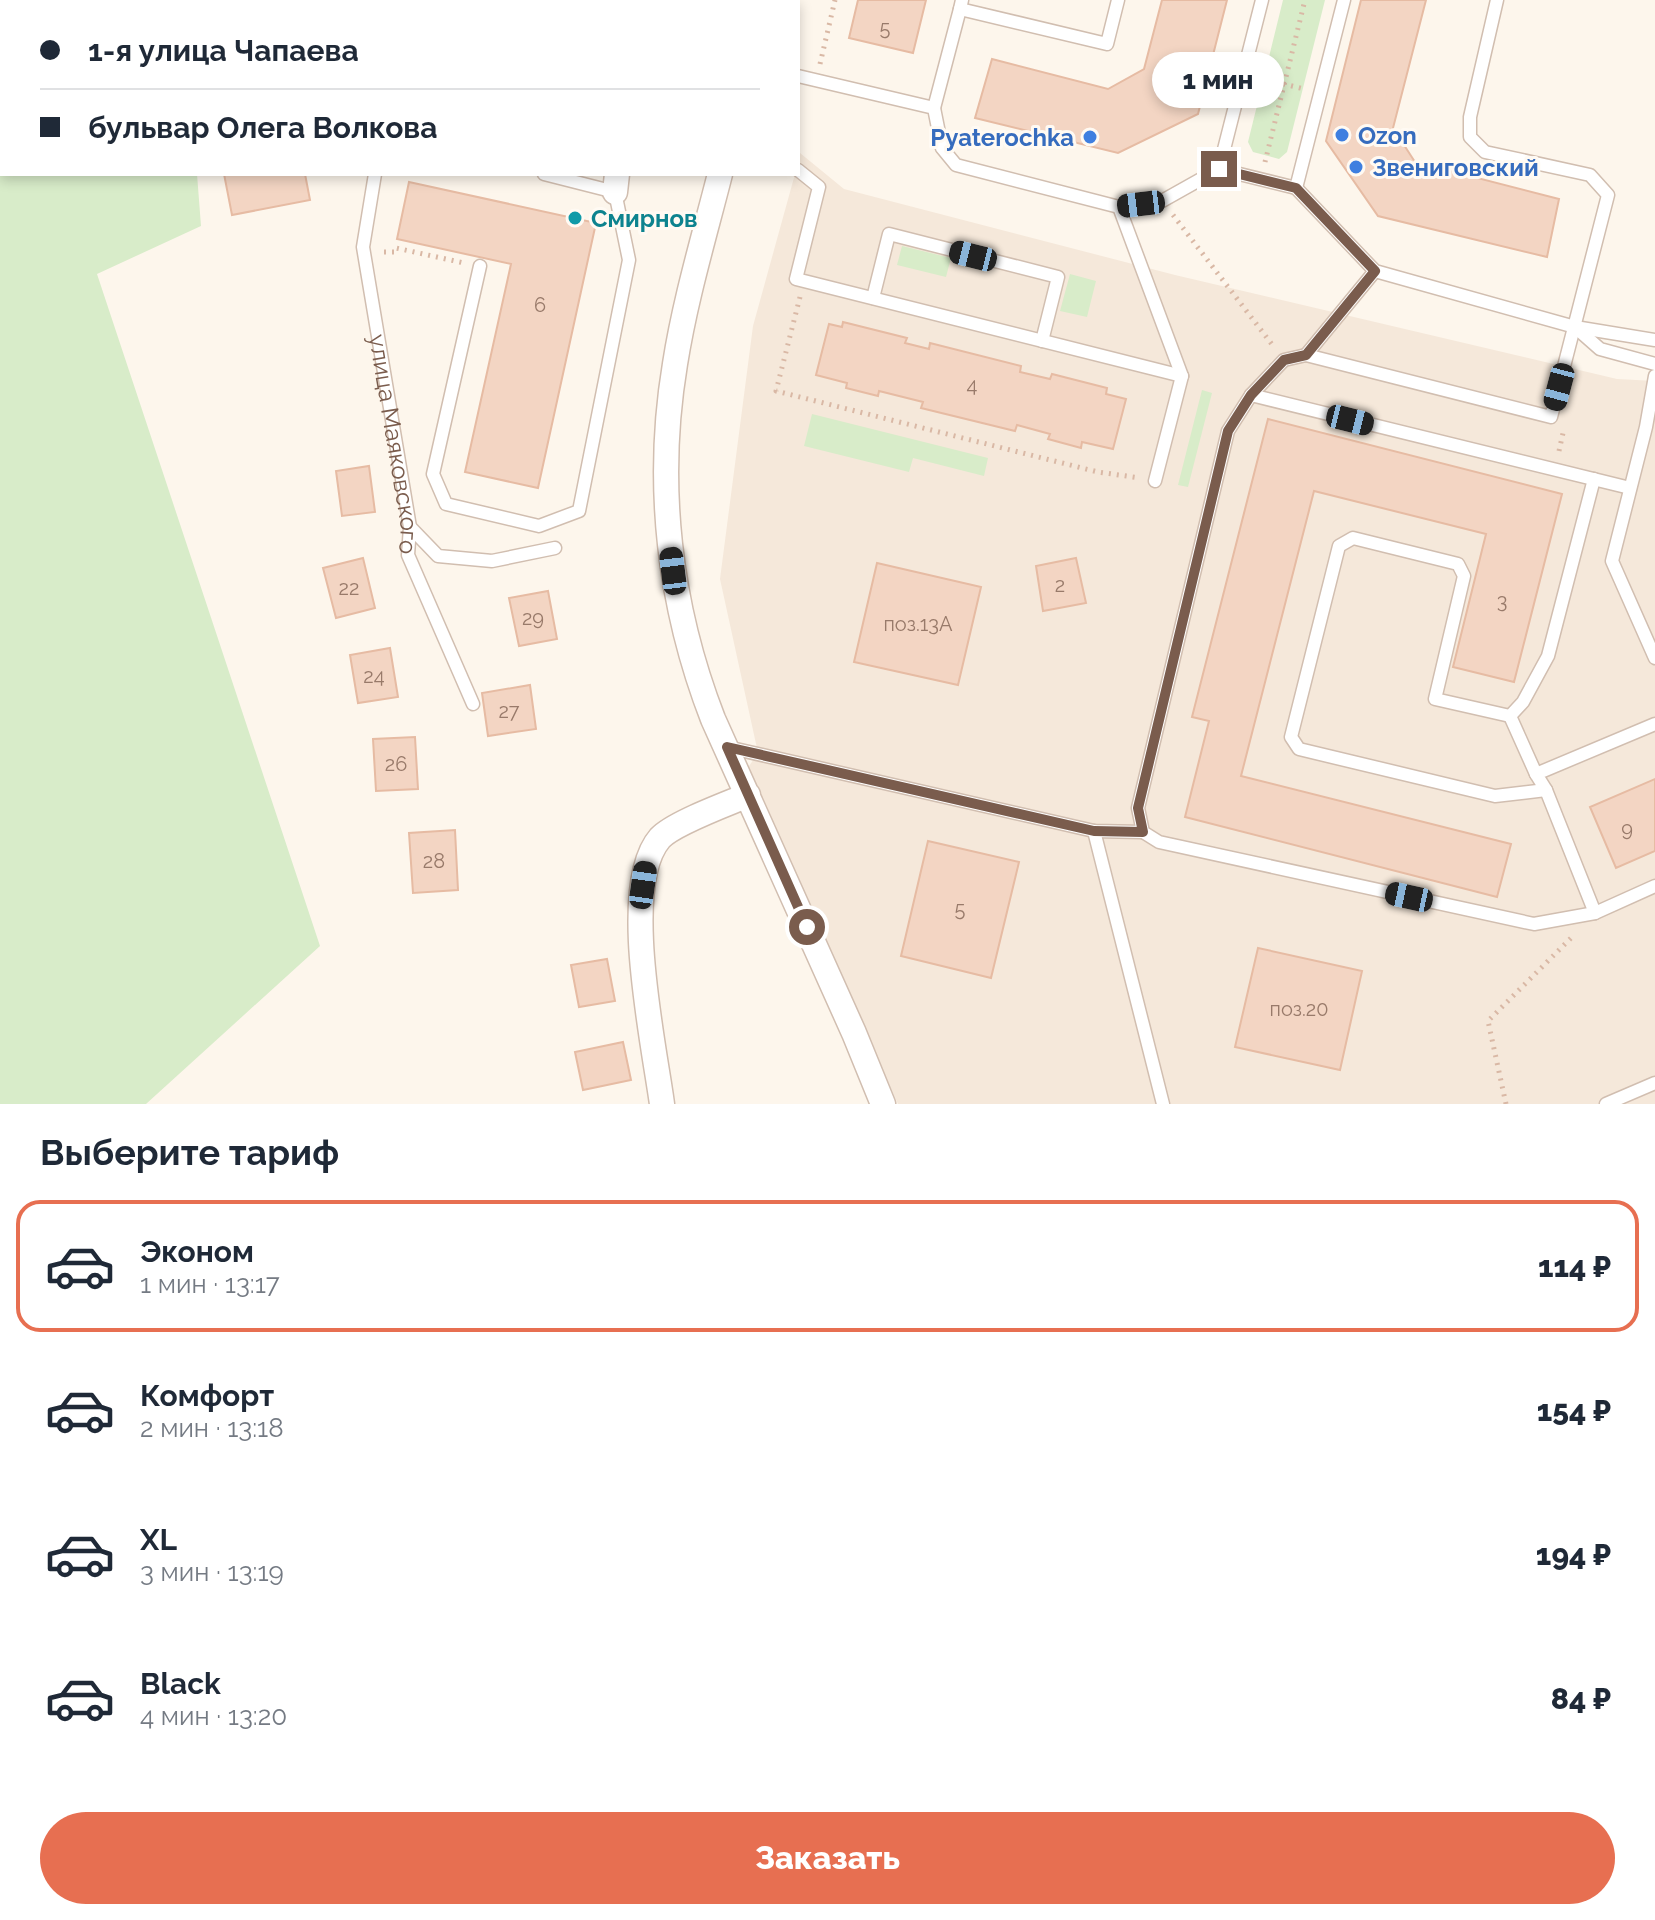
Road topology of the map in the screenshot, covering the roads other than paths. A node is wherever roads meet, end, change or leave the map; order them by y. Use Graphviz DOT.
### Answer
graph roads {
  1 [pos="1118,0"];
  2 [pos="1262,0"];
  3 [pos="1344,0"];
  4 [pos="1497,0"];
  5 [pos="961,4"];
  6 [pos="800,77"];
  7 [pos="934,108"];
  8 [pos="1219,169"];
  9 [pos="800,172"];
  10 [pos="375,176"];
  11 [pos="560,176"];
  12 [pos="720,176"];
  13 [pos="616,183"];
  14 [pos="1296,188"];
  15 [pos="1119,207"];
  16 [pos="480,266"];
  17 [pos="1375,271"];
  18 [pos="873,298"];
  19 [pos="1575,327"];
  20 [pos="1655,340"];
  21 [pos="1042,341"];
  22 [pos="1306,355"];
  23 [pos="1655,364"];
  24 [pos="1182,376"];
  25 [pos="1655,376"];
  26 [pos="1251,395"];
  27 [pos="1650,428"];
  28 [pos="1594,479"];
  29 [pos="1155,481"];
  30 [pos="1630,488"];
  31 [pos="410,527"];
  32 [pos="555,548"];
  33 [pos="1655,658"];
  34 [pos="473,704"];
  35 [pos="1510,716"];
  36 [pos="1655,724"];
  37 [pos="727,747"];
  38 [pos="1536,774"];
  39 [pos="1546,790"];
  40 [pos="748,795"];
  41 [pos="1094,831"];
  42 [pos="1143,832"];
  43 [pos="1655,886"];
  44 [pos="1595,913"];
  45 [pos="1655,1083"];
  46 [pos="662,1104"];
  47 [pos="883,1104"];
  48 [pos="1163,1104"];
  49 [pos="1606,1104"];
  1 -- 5 [label="lane"];
  2 -- 8 [label="lane"];
  3 -- 14 [label="lane"];
  4 -- 19 [label="lane"];
  5 -- 7 [label="lane"];
  6 -- 7 [label="lane"];
  7 -- 15 [label="lane"];
  8 -- 14 [label="lane"];
  8 -- 15 [label="lane"];
  9 -- 18 [label="lane"];
  10 -- 31 [label="lane, улица Маяковского"];
  11 -- 13 [label="lane"];
  12 -- 37 [label="street"];
  13 -- 16 [label="lane"];
  14 -- 17 [label="lane"];
  15 -- 24 [label="lane"];
  17 -- 19 [label="lane"];
  17 -- 22 [label="lane"];
  18 -- 21 [label="lane"];
  18 -- 21 [label="lane"];
  19 -- 20 [label="lane"];
  19 -- 22 [label="lane"];
  19 -- 23 [label="lane"];
  21 -- 24 [label="lane"];
  22 -- 26 [label="lane"];
  24 -- 29 [label="lane"];
  25 -- 27 [label="lane"];
  26 -- 28 [label="lane"];
  26 -- 42 [label="lane"];
  27 -- 30 [label="lane"];
  28 -- 30 [label="lane"];
  28 -- 35 [label="lane"];
  30 -- 33 [label="lane"];
  31 -- 32 [label="lane"];
  31 -- 34 [label="lane, улица Маяковского"];
  35 -- 38 [label="lane"];
  35 -- 39 [label="lane"];
  36 -- 38 [label="lane"];
  37 -- 40 [label="street"];
  37 -- 41 [label="lane"];
  38 -- 39 [label="lane"];
  39 -- 44 [label="lane"];
  40 -- 46 [label="street"];
  40 -- 47 [label="street"];
  41 -- 42 [label="lane"];
  41 -- 48 [label="lane"];
  42 -- 44 [label="lane"];
  43 -- 44 [label="lane"];
  45 -- 49 [label="lane"];
}
